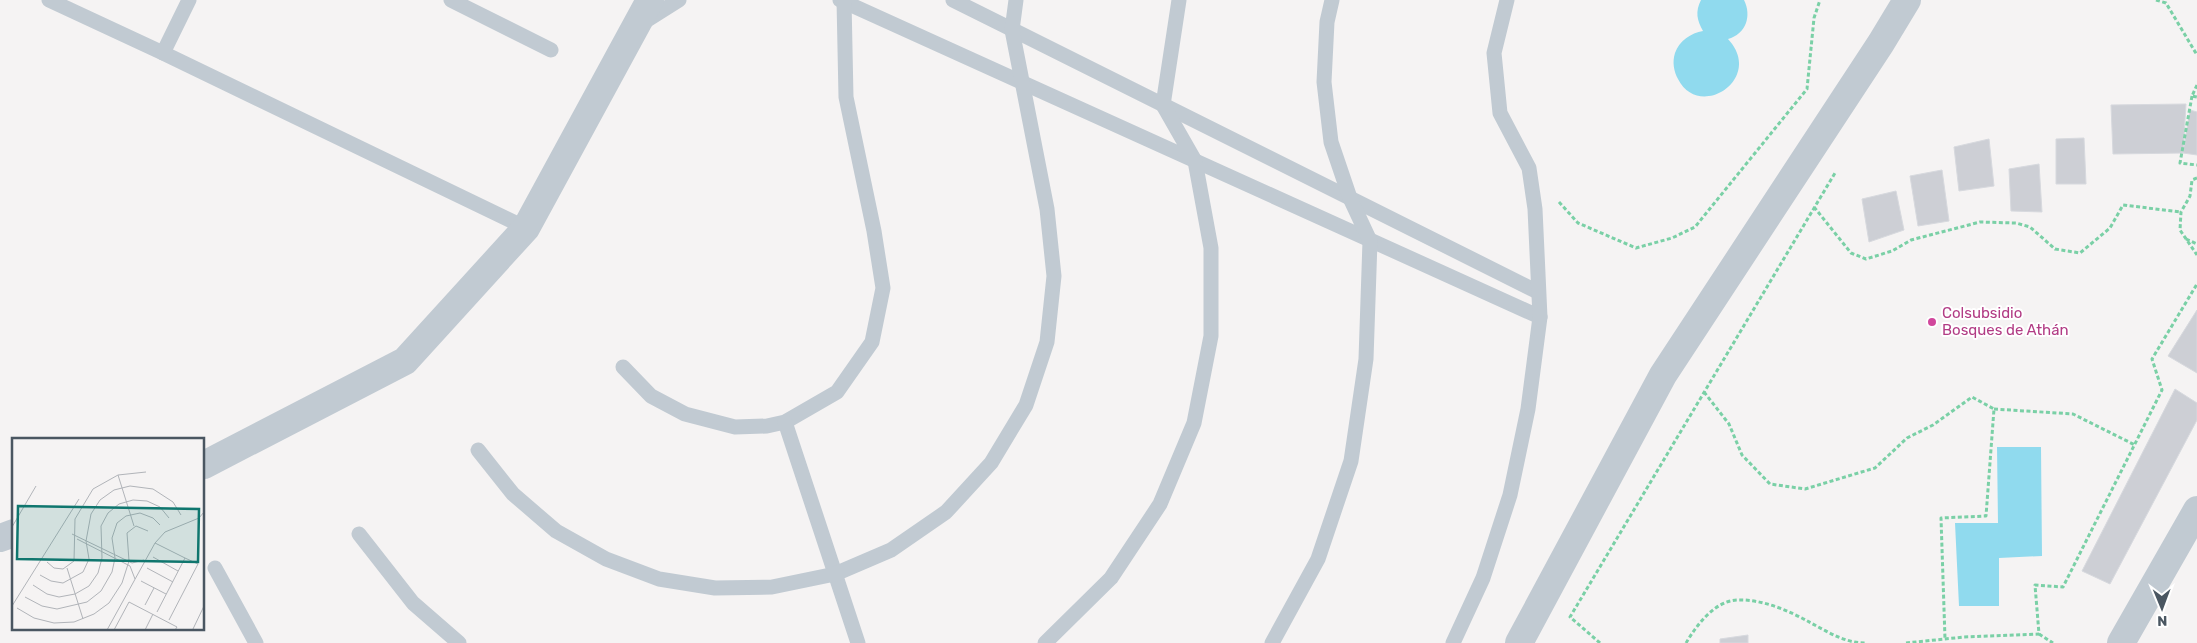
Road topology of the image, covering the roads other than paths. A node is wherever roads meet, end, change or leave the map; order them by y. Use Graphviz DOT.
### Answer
graph roads {
  1 [pos="49,0"];
  2 [pos="189,0"];
  3 [pos="451,0"];
  4 [pos="650,0"];
  5 [pos="680,0"];
  6 [pos="842,0"];
  7 [pos="952,0"];
  8 [pos="1016,0"];
  9 [pos="1179,0"];
  10 [pos="1332,0"];
  11 [pos="1507,0"];
  12 [pos="1906,0"];
  13 [pos="636,28"];
  14 [pos="1012,30"];
  15 [pos="551,50"];
  16 [pos="163,53"];
  17 [pos="1023,82"];
  18 [pos="1163,105"];
  19 [pos="1195,161"];
  20 [pos="1350,198"];
  21 [pos="526,228"];
  22 [pos="1370,241"];
  23 [pos="1538,292"];
  24 [pos="1540,317"];
  25 [pos="623,367"];
  26 [pos="785,422"];
  27 [pos="478,450"];
  28 [pos="205,464"];
  29 [pos="2197,510"];
  30 [pos="12,534"];
  31 [pos="359,534"];
  32 [pos="0,538"];
  33 [pos="215,568"];
  34 [pos="835,574"];
  35 [pos="256,643"];
  36 [pos="459,643"];
  37 [pos="858,643"];
  38 [pos="1046,643"];
  39 [pos="1272,643"];
  40 [pos="1452,643"];
  41 [pos="1520,643"];
  42 [pos="2121,643"];
  1 -- 16 [label="lane"];
  2 -- 16 [label="lane"];
  3 -- 15 [label="lane"];
  4 -- 13 [label="street"];
  5 -- 13 [label="lane"];
  6 -- 17 [label="lane"];
  6 -- 26 [label="lane"];
  7 -- 14 [label="lane"];
  8 -- 14 [label="lane"];
  9 -- 18 [label="lane"];
  10 -- 20 [label="lane"];
  11 -- 23 [label="lane"];
  12 -- 41 [label="street"];
  13 -- 21 [label="street"];
  14 -- 17 [label="lane"];
  14 -- 18 [label="lane"];
  16 -- 21 [label="lane"];
  17 -- 19 [label="lane"];
  17 -- 34 [label="lane"];
  18 -- 19 [label="lane"];
  18 -- 20 [label="lane"];
  19 -- 22 [label="lane"];
  19 -- 38 [label="lane"];
  20 -- 22 [label="lane"];
  20 -- 23 [label="lane"];
  21 -- 28 [label="street"];
  22 -- 24 [label="lane"];
  22 -- 39 [label="lane"];
  23 -- 24 [label="lane"];
  24 -- 40 [label="lane"];
  25 -- 26 [label="lane"];
  26 -- 34 [label="lane"];
  27 -- 34 [label="lane"];
  29 -- 42 [label="street"];
  30 -- 32 [label="street"];
  31 -- 36 [label="lane"];
  33 -- 35 [label="lane"];
  34 -- 37 [label="lane"];
}
